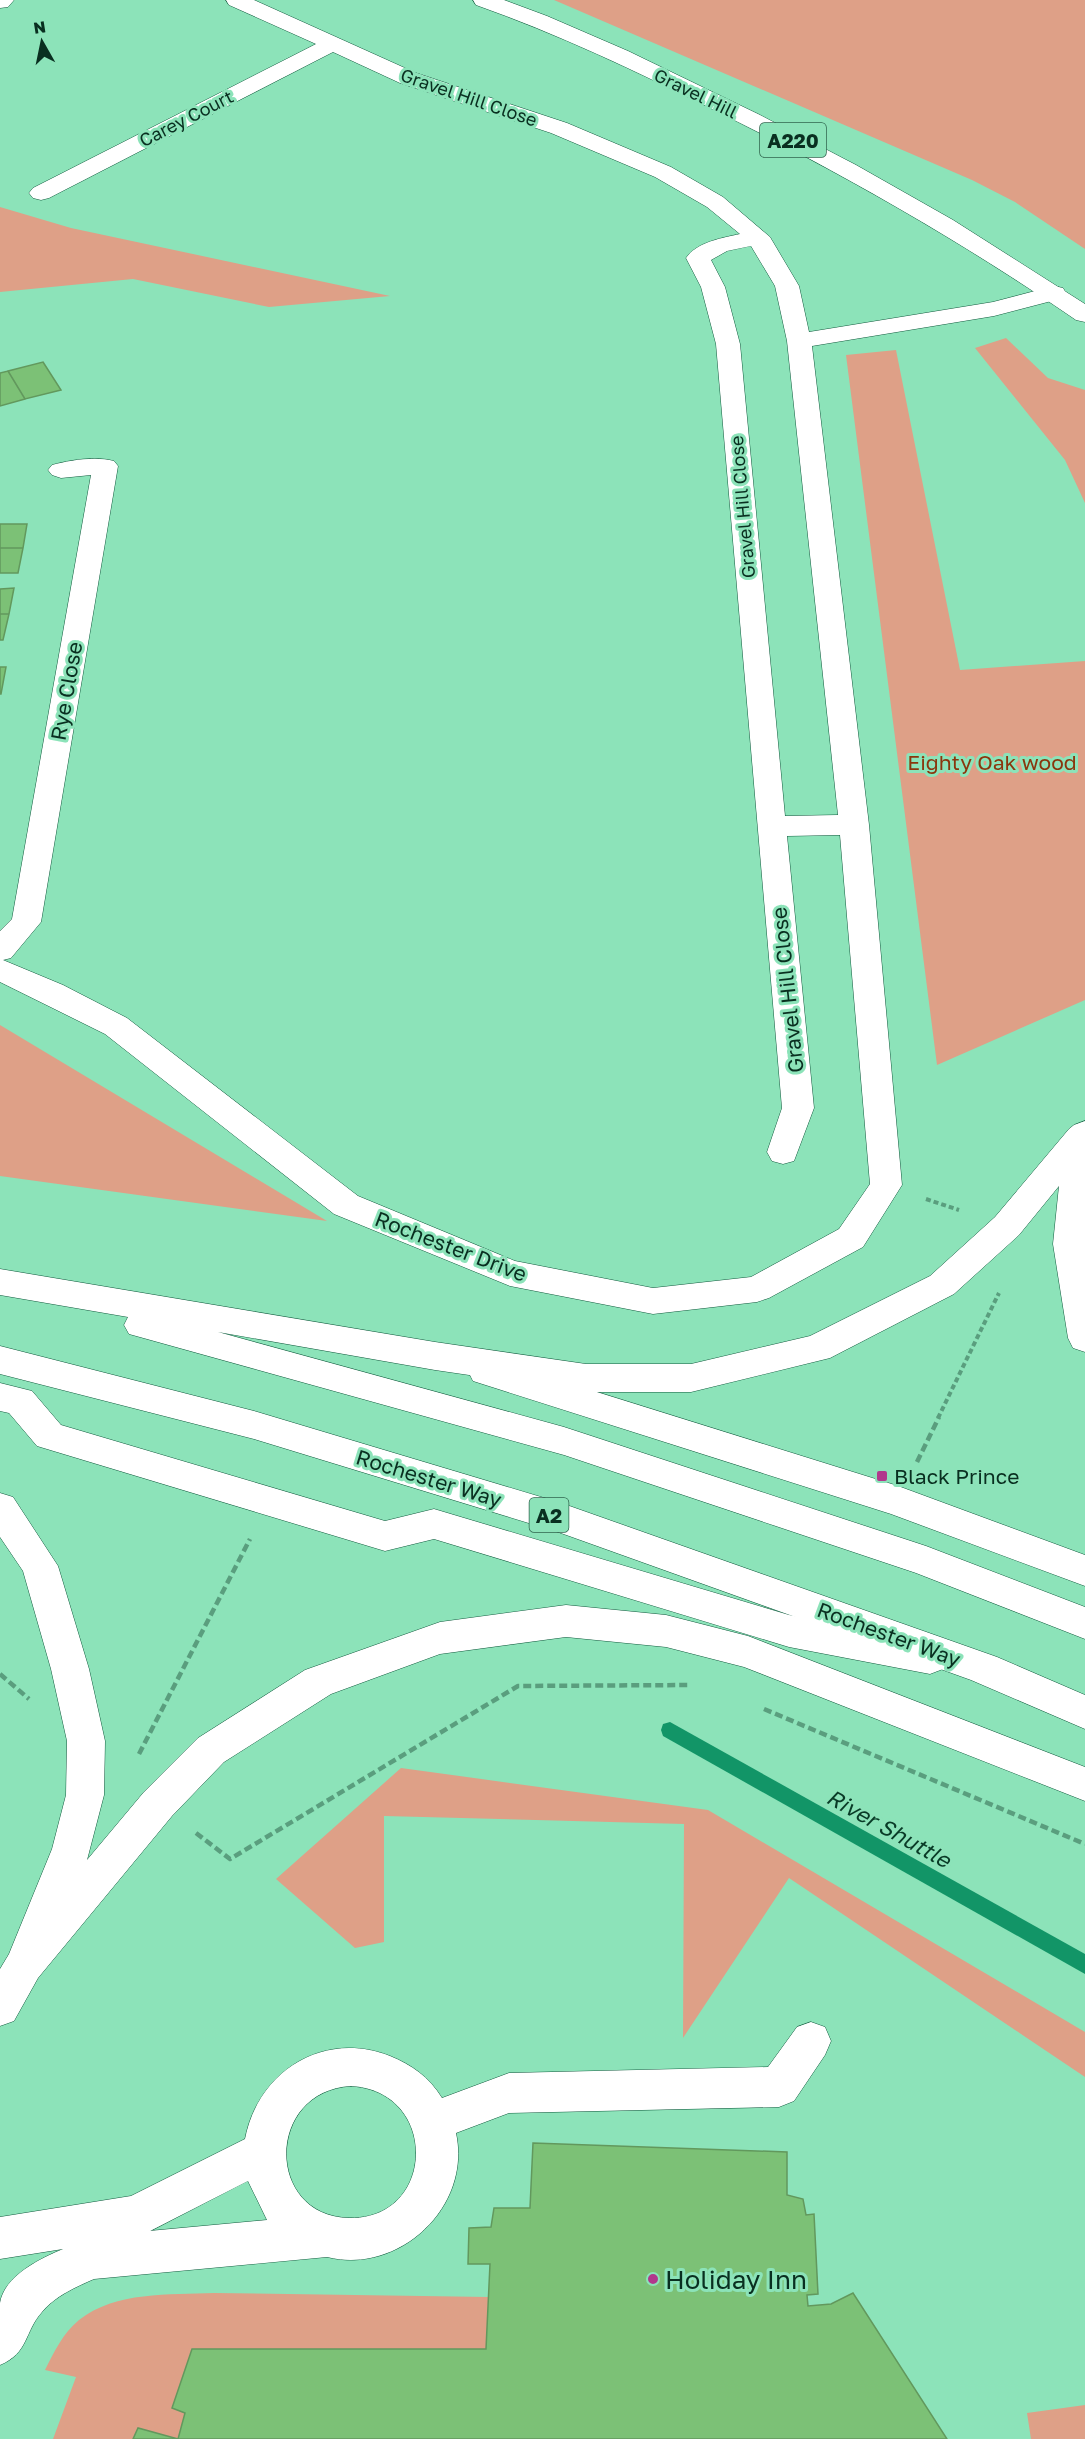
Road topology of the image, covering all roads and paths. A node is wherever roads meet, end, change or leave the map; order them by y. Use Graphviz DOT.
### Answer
graph roads {
  1 [pos="237,0"];
  2 [pos="484,0"];
  3 [pos="332,44"];
  4 [pos="41,193"];
  5 [pos="758,237"];
  6 [pos="1054,293"];
  7 [pos="1085,315"];
  8 [pos="799,341"];
  9 [pos="60,470"];
  10 [pos="854,825"];
  11 [pos="771,826"];
  12 [pos="0,950"];
  13 [pos="0,970"];
  14 [pos="1083,1135"];
  15 [pos="883,1136"];
  16 [pos="783,1152"];
  17 [pos="0,1284"];
  18 [pos="1003,1287"];
  19 [pos="1085,1338"];
  20 [pos="435,1356"];
  21 [pos="0,1360"];
  22 [pos="0,1397"];
  23 [pos="270,1501"];
  24 [pos="898,1501"];
  25 [pos="0,1508"];
  26 [pos="1085,1571"];
  27 [pos="1085,1623"];
  28 [pos="984,1668"];
  29 [pos="0,1674"];
  30 [pos="695,1685"];
  31 [pos="759,1707"];
  32 [pos="1085,1712"];
  33 [pos="86,1741"];
  34 [pos="1085,1784"];
  35 [pos="158,1804"];
  36 [pos="1085,1844"];
  37 [pos="24,1965"];
  38 [pos="0,2007"];
  39 [pos="811,2040"];
  40 [pos="434,2121"];
  41 [pos="263,2152"];
  42 [pos="326,2236"];
  43 [pos="0,2238"];
  44 [pos="0,2343"];
  1 -- 3 [label="main road, Gravel Hill Close"];
  2 -- 6 [label="main road, Gravel Hill / A220"];
  3 -- 4 [label="main road, Carey Court"];
  3 -- 5 [label="main road, Gravel Hill Close"];
  5 -- 8 [label="main road, Gravel Hill Close"];
  5 -- 11 [label="main road, Gravel Hill Close"];
  6 -- 7 [label="main road, Gravel Hill / A220"];
  6 -- 8 [label="main road"];
  8 -- 10 [label="main road, Gravel Hill Close"];
  9 -- 12 [label="main road, Rye Close"];
  10 -- 11 [label="main road"];
  10 -- 15 [label="main road, Gravel Hill Close"];
  11 -- 16 [label="main road, Gravel Hill Close"];
  13 -- 15 [label="main road, Rochester Drive"];
  14 -- 19 [label="main road"];
  14 -- 20 [label="main road"];
  17 -- 20 [label="main road"];
  17 -- 27 [label="main road"];
  18 -- 24 [label="path"];
  20 -- 24 [label="main road"];
  21 -- 28 [label="main road, Rochester Way / A2"];
  22 -- 23 [label="main road"];
  23 -- 28 [label="main road"];
  23 -- 35 [label="path"];
  24 -- 26 [label="main road"];
  25 -- 33 [label="main road"];
  28 -- 32 [label="main road, Rochester Way / A2"];
  29 -- 33 [label="path"];
  30 -- 35 [label="path"];
  31 -- 36 [label="path"];
  33 -- 37 [label="main road"];
  34 -- 35 [label="main road"];
  35 -- 37 [label="main road"];
  37 -- 38 [label="main road"];
  39 -- 40 [label="main road"];
  40 -- 41 [label="main road"];
  40 -- 42 [label="main road"];
  41 -- 42 [label="main road"];
  41 -- 43 [label="main road"];
  42 -- 44 [label="main road"];
}
